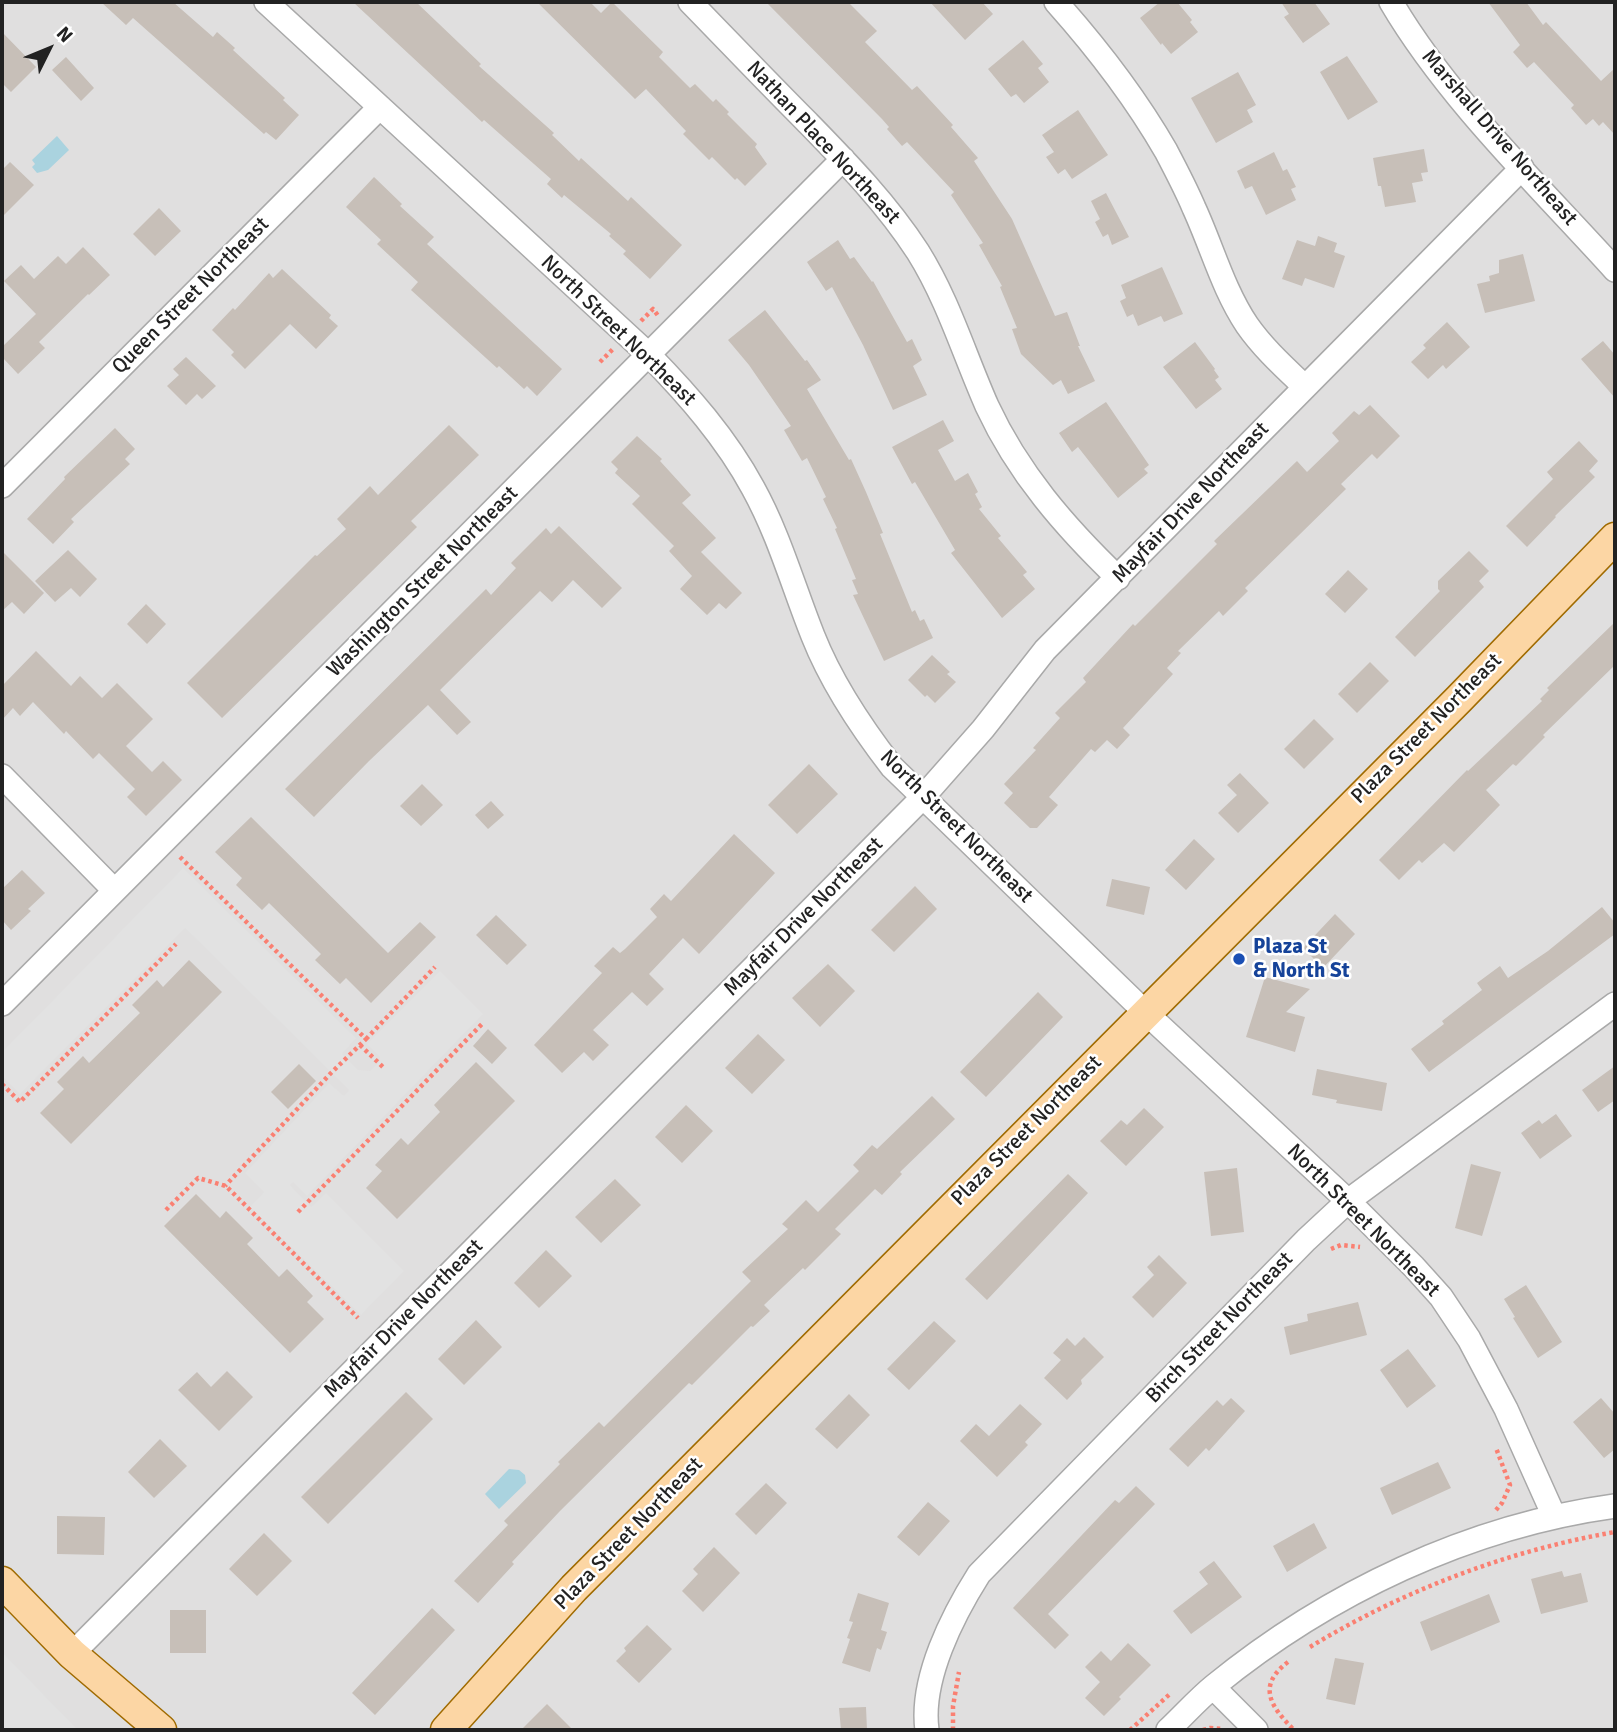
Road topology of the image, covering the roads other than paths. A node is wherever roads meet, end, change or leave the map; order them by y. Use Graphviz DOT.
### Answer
graph roads {
  1 [pos="266,2"];
  2 [pos="690,2"];
  3 [pos="1056,2"];
  4 [pos="1391,2"];
  5 [pos="380,107"];
  6 [pos="843,159"];
  7 [pos="1522,168"];
  8 [pos="1615,270"];
  9 [pos="649,355"];
  10 [pos="1305,387"];
  11 [pos="2,486"];
  12 [pos="1615,538"];
  13 [pos="1118,578"];
  14 [pos="2,776"];
  15 [pos="923,797"];
  16 [pos="114,890"];
  17 [pos="2,1004"];
  18 [pos="1615,1004"];
  19 [pos="1145,1012"];
  20 [pos="1348,1201"];
  21 [pos="1615,1506"];
  22 [pos="1553,1516"];
  23 [pos="2,1582"];
  24 [pos="72,1654"];
  25 [pos="1213,1687"];
  26 [pos="130,1730"];
  27 [pos="161,1730"];
  28 [pos="446,1730"];
  29 [pos="927,1730"];
  30 [pos="1168,1730"];
  31 [pos="1256,1730"];
  1 -- 5 [label="street, North Street Northeast"];
  2 -- 6 [label="street, Nathan Place Northeast"];
  3 -- 10 [label="street"];
  4 -- 7 [label="street, Marshall Drive Northeast"];
  5 -- 9 [label="street, North Street Northeast"];
  5 -- 11 [label="street, Queen Street Northeast"];
  6 -- 9 [label="street, Washington Street Northeast"];
  6 -- 13 [label="street, Nathan Place Northeast"];
  7 -- 8 [label="street, Marshall Drive Northeast"];
  7 -- 10 [label="street, Mayfair Drive Northeast"];
  9 -- 15 [label="street, North Street Northeast"];
  9 -- 16 [label="street, Washington Street Northeast"];
  10 -- 13 [label="street, Mayfair Drive Northeast"];
  12 -- 19 [label="main road, Plaza Street Northeast"];
  13 -- 15 [label="street, Mayfair Drive Northeast"];
  14 -- 16 [label="street"];
  15 -- 19 [label="street, North Street Northeast"];
  15 -- 24 [label="street, Mayfair Drive Northeast"];
  16 -- 17 [label="street, Washington Street Northeast"];
  18 -- 20 [label="street, Birch Street Northeast"];
  19 -- 20 [label="street, North Street Northeast"];
  19 -- 28 [label="main road, Plaza Street Northeast"];
  20 -- 22 [label="street, North Street Northeast"];
  20 -- 29 [label="street, Birch Street Northeast"];
  21 -- 22 [label="street"];
  22 -- 25 [label="street"];
  23 -- 24 [label="main road"];
  24 -- 26 [label="main road"];
  24 -- 27 [label="main road"];
  25 -- 30 [label="street"];
  25 -- 31 [label="street"];
}
